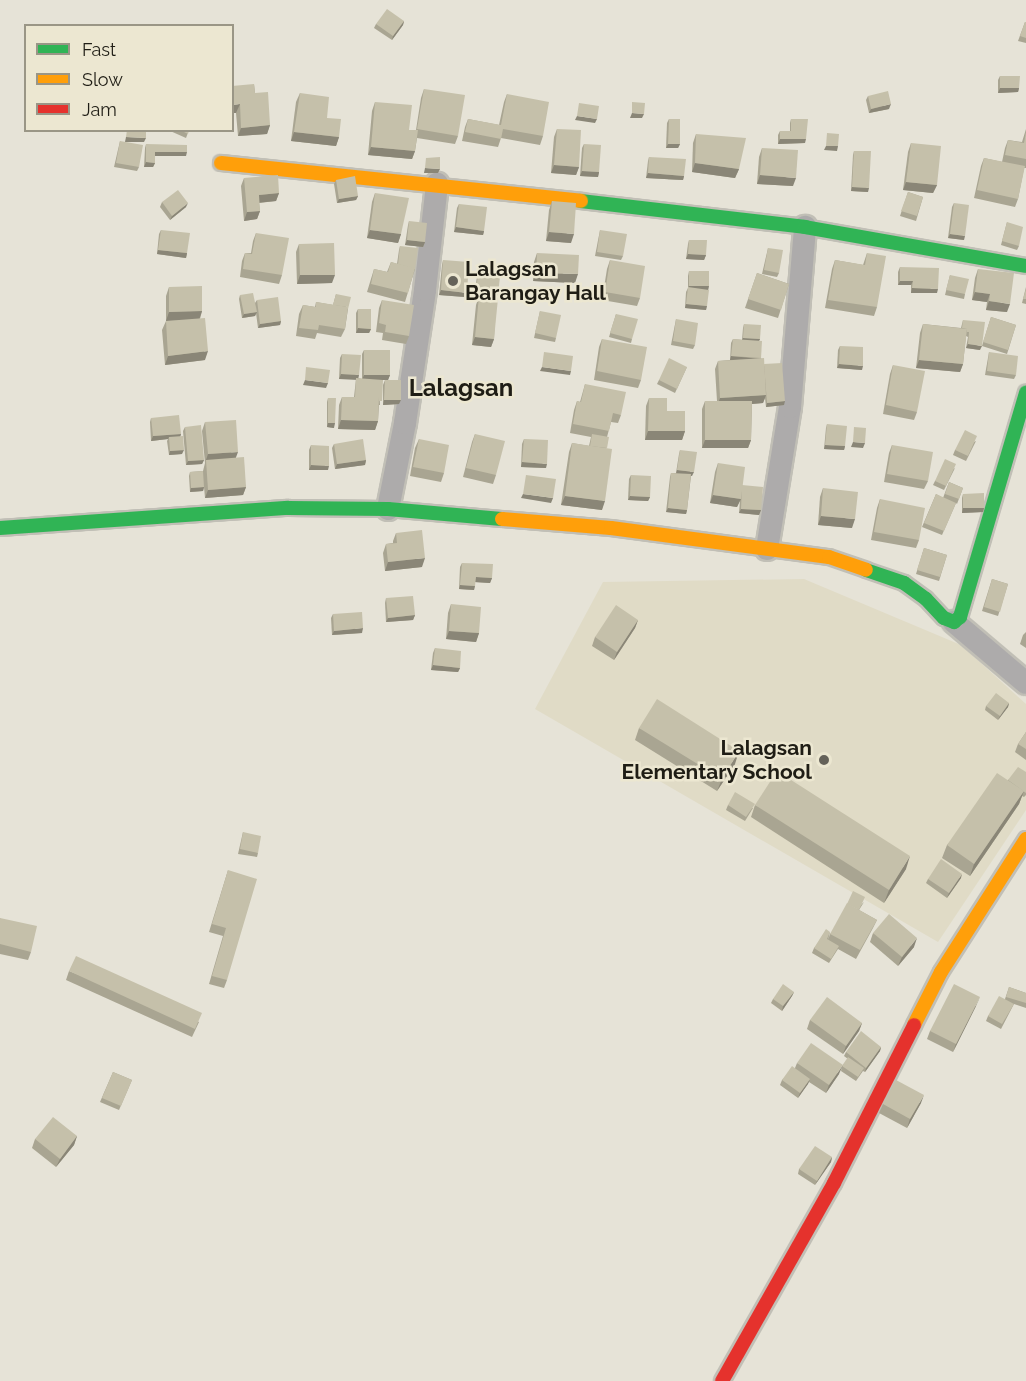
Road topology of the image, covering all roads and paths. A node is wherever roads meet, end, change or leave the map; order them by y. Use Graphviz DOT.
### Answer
graph roads {
  1 [pos="221,164"];
  2 [pos="437,184"];
  3 [pos="805,227"];
  4 [pos="1026,266"];
  5 [pos="1026,393"];
  6 [pos="388,509"];
  7 [pos="0,528"];
  8 [pos="767,549"];
  9 [pos="954,621"];
  10 [pos="1026,683"];
  11 [pos="1026,839"];
  12 [pos="722,1381"];
  1 -- 2 [label="street"];
  2 -- 3 [label="street"];
  2 -- 6 [label="street"];
  3 -- 4 [label="street"];
  3 -- 8 [label="street"];
  5 -- 9 [label="street"];
  6 -- 7 [label="street"];
  6 -- 8 [label="street"];
  8 -- 9 [label="street"];
  9 -- 10 [label="street"];
  11 -- 12 [label="street"];
}
